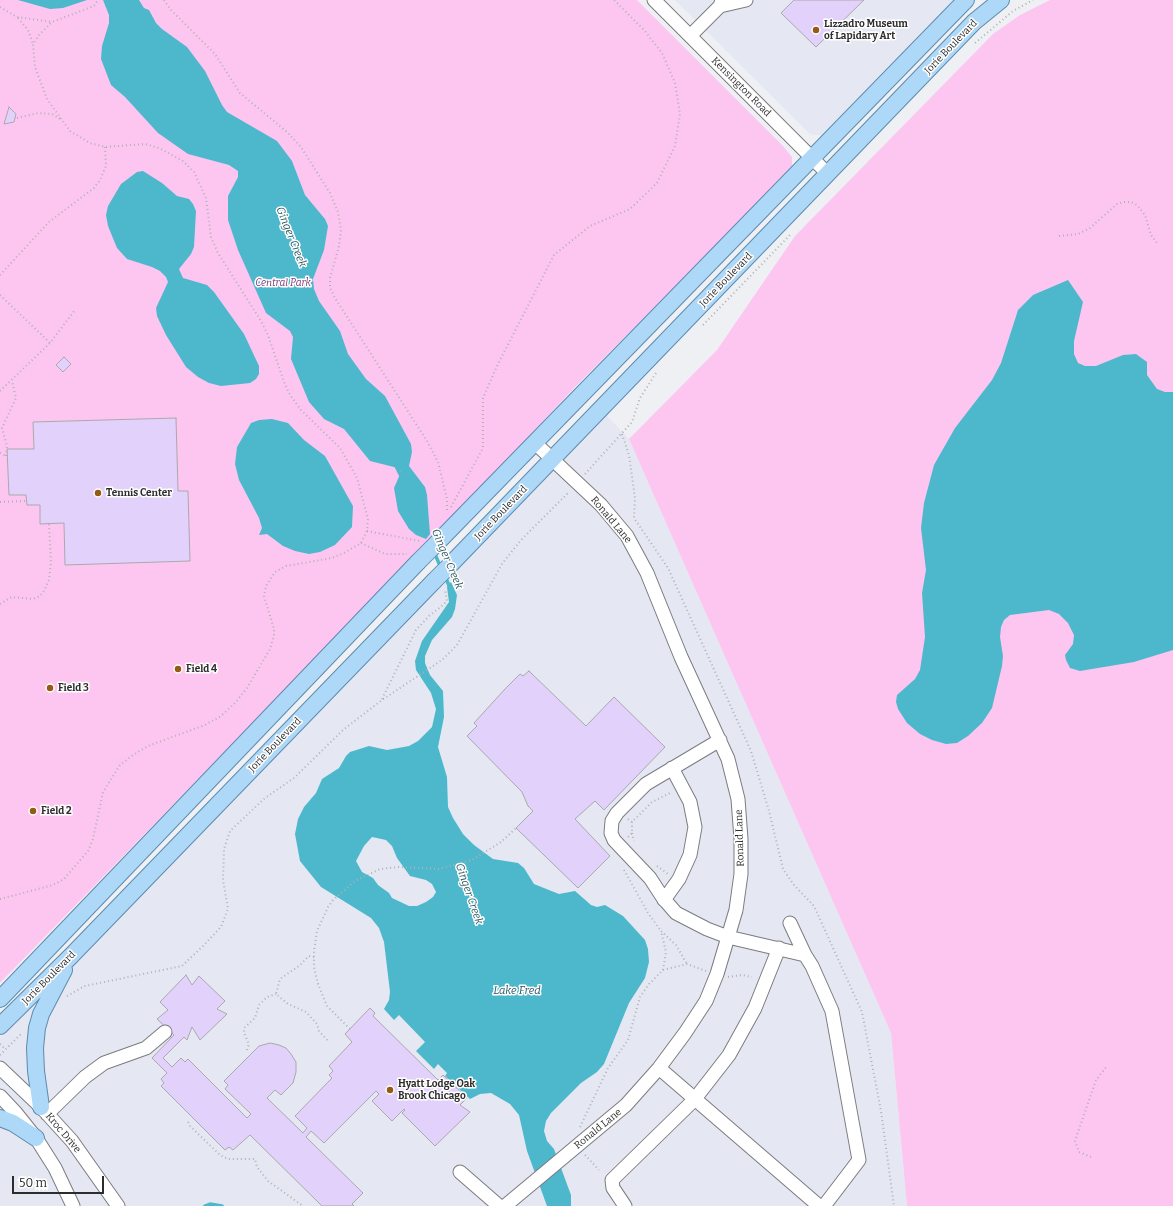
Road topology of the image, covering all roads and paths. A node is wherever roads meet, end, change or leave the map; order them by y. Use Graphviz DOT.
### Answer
graph roads {
  1 [pos="98,0"];
  2 [pos="164,0"];
  3 [pos="614,0"];
  4 [pos="654,0"];
  5 [pos="746,0"];
  6 [pos="1001,0"];
  7 [pos="1033,0"];
  8 [pos="958,2"];
  9 [pos="721,3"];
  10 [pos="0,7"];
  11 [pos="17,17"];
  12 [pos="52,22"];
  13 [pos="690,36"];
  14 [pos="33,44"];
  15 [pos="973,45"];
  16 [pos="17,118"];
  17 [pos="60,119"];
  18 [pos="105,147"];
  19 [pos="813,158"];
  20 [pos="828,174"];
  21 [pos="794,230"];
  22 [pos="1059,236"];
  23 [pos="1157,243"];
  24 [pos="0,275"];
  25 [pos="0,295"];
  26 [pos="75,310"];
  27 [pos="700,328"];
  28 [pos="50,343"];
  29 [pos="657,372"];
  30 [pos="12,381"];
  31 [pos="0,392"];
  32 [pos="622,434"];
  33 [pos="535,443"];
  34 [pos="0,453"];
  35 [pos="6,456"];
  36 [pos="0,457"];
  37 [pos="552,460"];
  38 [pos="578,483"];
  39 [pos="26,501"];
  40 [pos="0,502"];
  41 [pos="49,524"];
  42 [pos="366,531"];
  43 [pos="430,542"];
  44 [pos="361,543"];
  45 [pos="414,558"];
  46 [pos="439,585"];
  47 [pos="0,604"];
  48 [pos="382,700"];
  49 [pos="720,740"];
  50 [pos="672,768"];
  51 [pos="677,792"];
  52 [pos="617,813"];
  53 [pos="516,828"];
  54 [pos="623,869"];
  55 [pos="0,899"];
  56 [pos="664,900"];
  57 [pos="790,923"];
  58 [pos="661,931"];
  59 [pos="728,936"];
  60 [pos="779,948"];
  61 [pos="805,955"];
  62 [pos="71,956"];
  63 [pos="314,957"];
  64 [pos="687,964"];
  65 [pos="663,970"];
  66 [pos="706,971"];
  67 [pos="723,977"];
  68 [pos="752,977"];
  69 [pos="276,994"];
  70 [pos="0,999"];
  71 [pos="64,999"];
  72 [pos="41,1014"];
  73 [pos="0,1026"];
  74 [pos="350,1029"];
  75 [pos="165,1032"];
  76 [pos="328,1041"];
  77 [pos="0,1044"];
  78 [pos="5,1049"];
  79 [pos="247,1050"];
  80 [pos="0,1055"];
  81 [pos="1107,1066"];
  82 [pos="0,1068"];
  83 [pos="659,1068"];
  84 [pos="0,1096"];
  85 [pos="694,1100"];
  86 [pos="44,1111"];
  87 [pos="0,1118"];
  88 [pos="188,1122"];
  89 [pos="578,1130"];
  90 [pos="36,1138"];
  91 [pos="583,1153"];
  92 [pos="1091,1157"];
  93 [pos="599,1170"];
  94 [pos="460,1172"];
  95 [pos="73,1206"];
  96 [pos="118,1206"];
  97 [pos="303,1206"];
  98 [pos="499,1206"];
  99 [pos="505,1206"];
  100 [pos="625,1206"];
  101 [pos="819,1206"];
  102 [pos="824,1206"];
  103 [pos="894,1206"];
  1 -- 12 [label="path"];
  2 -- 3 [label="path"];
  4 -- 13 [label="street, Kensington Road"];
  5 -- 9 [label="street"];
  6 -- 20 [label="main road, Jorie Boulevard"];
  7 -- 15 [label="path"];
  8 -- 19 [label="main road, Jorie Boulevard"];
  9 -- 13 [label="street"];
  10 -- 11 [label="path"];
  11 -- 12 [label="path"];
  11 -- 14 [label="path"];
  12 -- 14 [label="path"];
  13 -- 19 [label="street, Kensington Road"];
  14 -- 17 [label="path"];
  16 -- 17 [label="path"];
  17 -- 18 [label="path"];
  18 -- 24 [label="path"];
  18 -- 42 [label="path"];
  19 -- 20 [label="street, Kensington Road"];
  19 -- 33 [label="main road, Jorie Boulevard"];
  20 -- 37 [label="main road, Jorie Boulevard"];
  21 -- 27 [label="path"];
  22 -- 23 [label="path"];
  25 -- 28 [label="path"];
  26 -- 28 [label="path"];
  28 -- 30 [label="path"];
  29 -- 32 [label="path"];
  30 -- 31 [label="path"];
  30 -- 35 [label="path"];
  32 -- 38 [label="path"];
  32 -- 103 [label="path"];
  33 -- 37 [label="street, Ronald Lane"];
  33 -- 43 [label="main road, Jorie Boulevard"];
  34 -- 35 [label="path"];
  35 -- 36 [label="path"];
  37 -- 38 [label="street, Ronald Lane"];
  37 -- 46 [label="main road, Jorie Boulevard, bridge"];
  38 -- 48 [label="path"];
  38 -- 49 [label="street, Ronald Lane"];
  39 -- 40 [label="path"];
  41 -- 47 [label="path"];
  42 -- 43 [label="path"];
  42 -- 44 [label="path"];
  43 -- 45 [label="main road, Jorie Boulevard, bridge"];
  44 -- 45 [label="path"];
  44 -- 55 [label="path"];
  45 -- 70 [label="main road, Jorie Boulevard"];
  46 -- 48 [label="path"];
  46 -- 62 [label="main road, Jorie Boulevard"];
  48 -- 71 [label="path"];
  49 -- 50 [label="street"];
  49 -- 59 [label="street, Ronald Lane"];
  50 -- 52 [label="street"];
  50 -- 56 [label="street"];
  51 -- 52 [label="path"];
  52 -- 56 [label="street"];
  53 -- 63 [label="path"];
  54 -- 58 [label="path"];
  56 -- 59 [label="street"];
  57 -- 61 [label="street"];
  58 -- 64 [label="path"];
  58 -- 65 [label="path"];
  59 -- 60 [label="street"];
  59 -- 83 [label="street, Ronald Lane"];
  60 -- 61 [label="street"];
  60 -- 85 [label="street"];
  61 -- 102 [label="street"];
  62 -- 72 [label="main road"];
  62 -- 73 [label="main road, Jorie Boulevard"];
  63 -- 69 [label="path"];
  63 -- 74 [label="path"];
  64 -- 65 [label="path"];
  64 -- 66 [label="path"];
  65 -- 89 [label="path"];
  67 -- 68 [label="path"];
  69 -- 76 [label="path"];
  69 -- 79 [label="path"];
  72 -- 78 [label="path"];
  72 -- 86 [label="main road"];
  75 -- 86 [label="street"];
  77 -- 78 [label="path"];
  78 -- 80 [label="path"];
  81 -- 92 [label="path"];
  82 -- 86 [label="street, Kroc Drive"];
  83 -- 85 [label="street"];
  83 -- 99 [label="street, Ronald Lane"];
  84 -- 90 [label="street"];
  85 -- 100 [label="street"];
  85 -- 101 [label="street"];
  86 -- 96 [label="street, Kroc Drive"];
  87 -- 90 [label="main road"];
  88 -- 97 [label="path"];
  90 -- 95 [label="street"];
  91 -- 93 [label="path"];
  94 -- 98 [label="street"];
}
